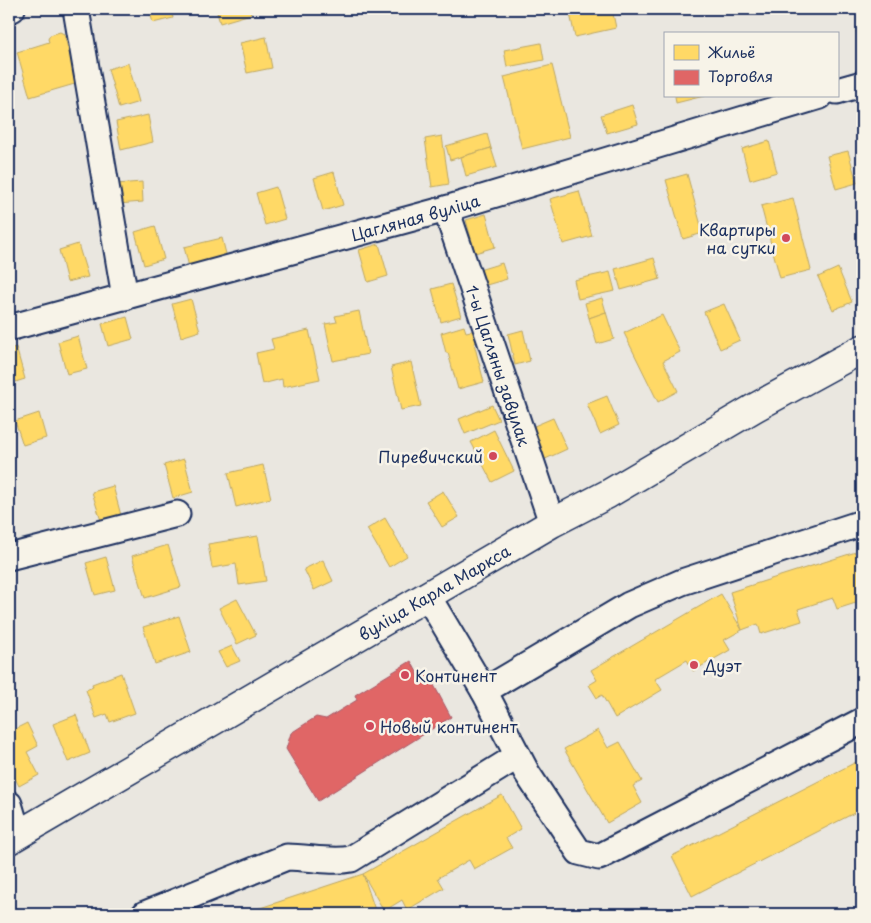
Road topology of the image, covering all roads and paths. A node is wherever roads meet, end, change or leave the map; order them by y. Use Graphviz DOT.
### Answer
graph roads {
  1 [pos="76,9"];
  2 [pos="862,84"];
  3 [pos="838,91"];
  4 [pos="813,98"];
  5 [pos="446,209"];
  6 [pos="125,297"];
  7 [pos="9,328"];
  8 [pos="862,350"];
  9 [pos="178,514"];
  10 [pos="552,523"];
  11 [pos="862,523"];
  12 [pos="9,557"];
  13 [pos="428,595"];
  14 [pos="484,691"];
  15 [pos="862,721"];
  16 [pos="518,756"];
  17 [pos="9,804"];
  18 [pos="14,837"];
  19 [pos="145,914"];
  1 -- 6 [label="street"];
  2 -- 3 [label="street"];
  4 -- 5 [label="street, Цагляная вуліца"];
  5 -- 6 [label="street, Цагляная вуліца"];
  5 -- 10 [label="street, 1-ы Цагляны завулак"];
  6 -- 7 [label="street, Цагляная вуліца"];
  8 -- 10 [label="main road, вуліца Карла Маркса"];
  9 -- 12 [label="street"];
  10 -- 13 [label="main road, вуліца Карла Маркса"];
  11 -- 14 [label="street"];
  13 -- 14 [label="street"];
  13 -- 18 [label="main road, вуліца Карла Маркса"];
  14 -- 16 [label="street"];
  15 -- 16 [label="street"];
  16 -- 19 [label="street"];
  17 -- 18 [label="street"];
}
